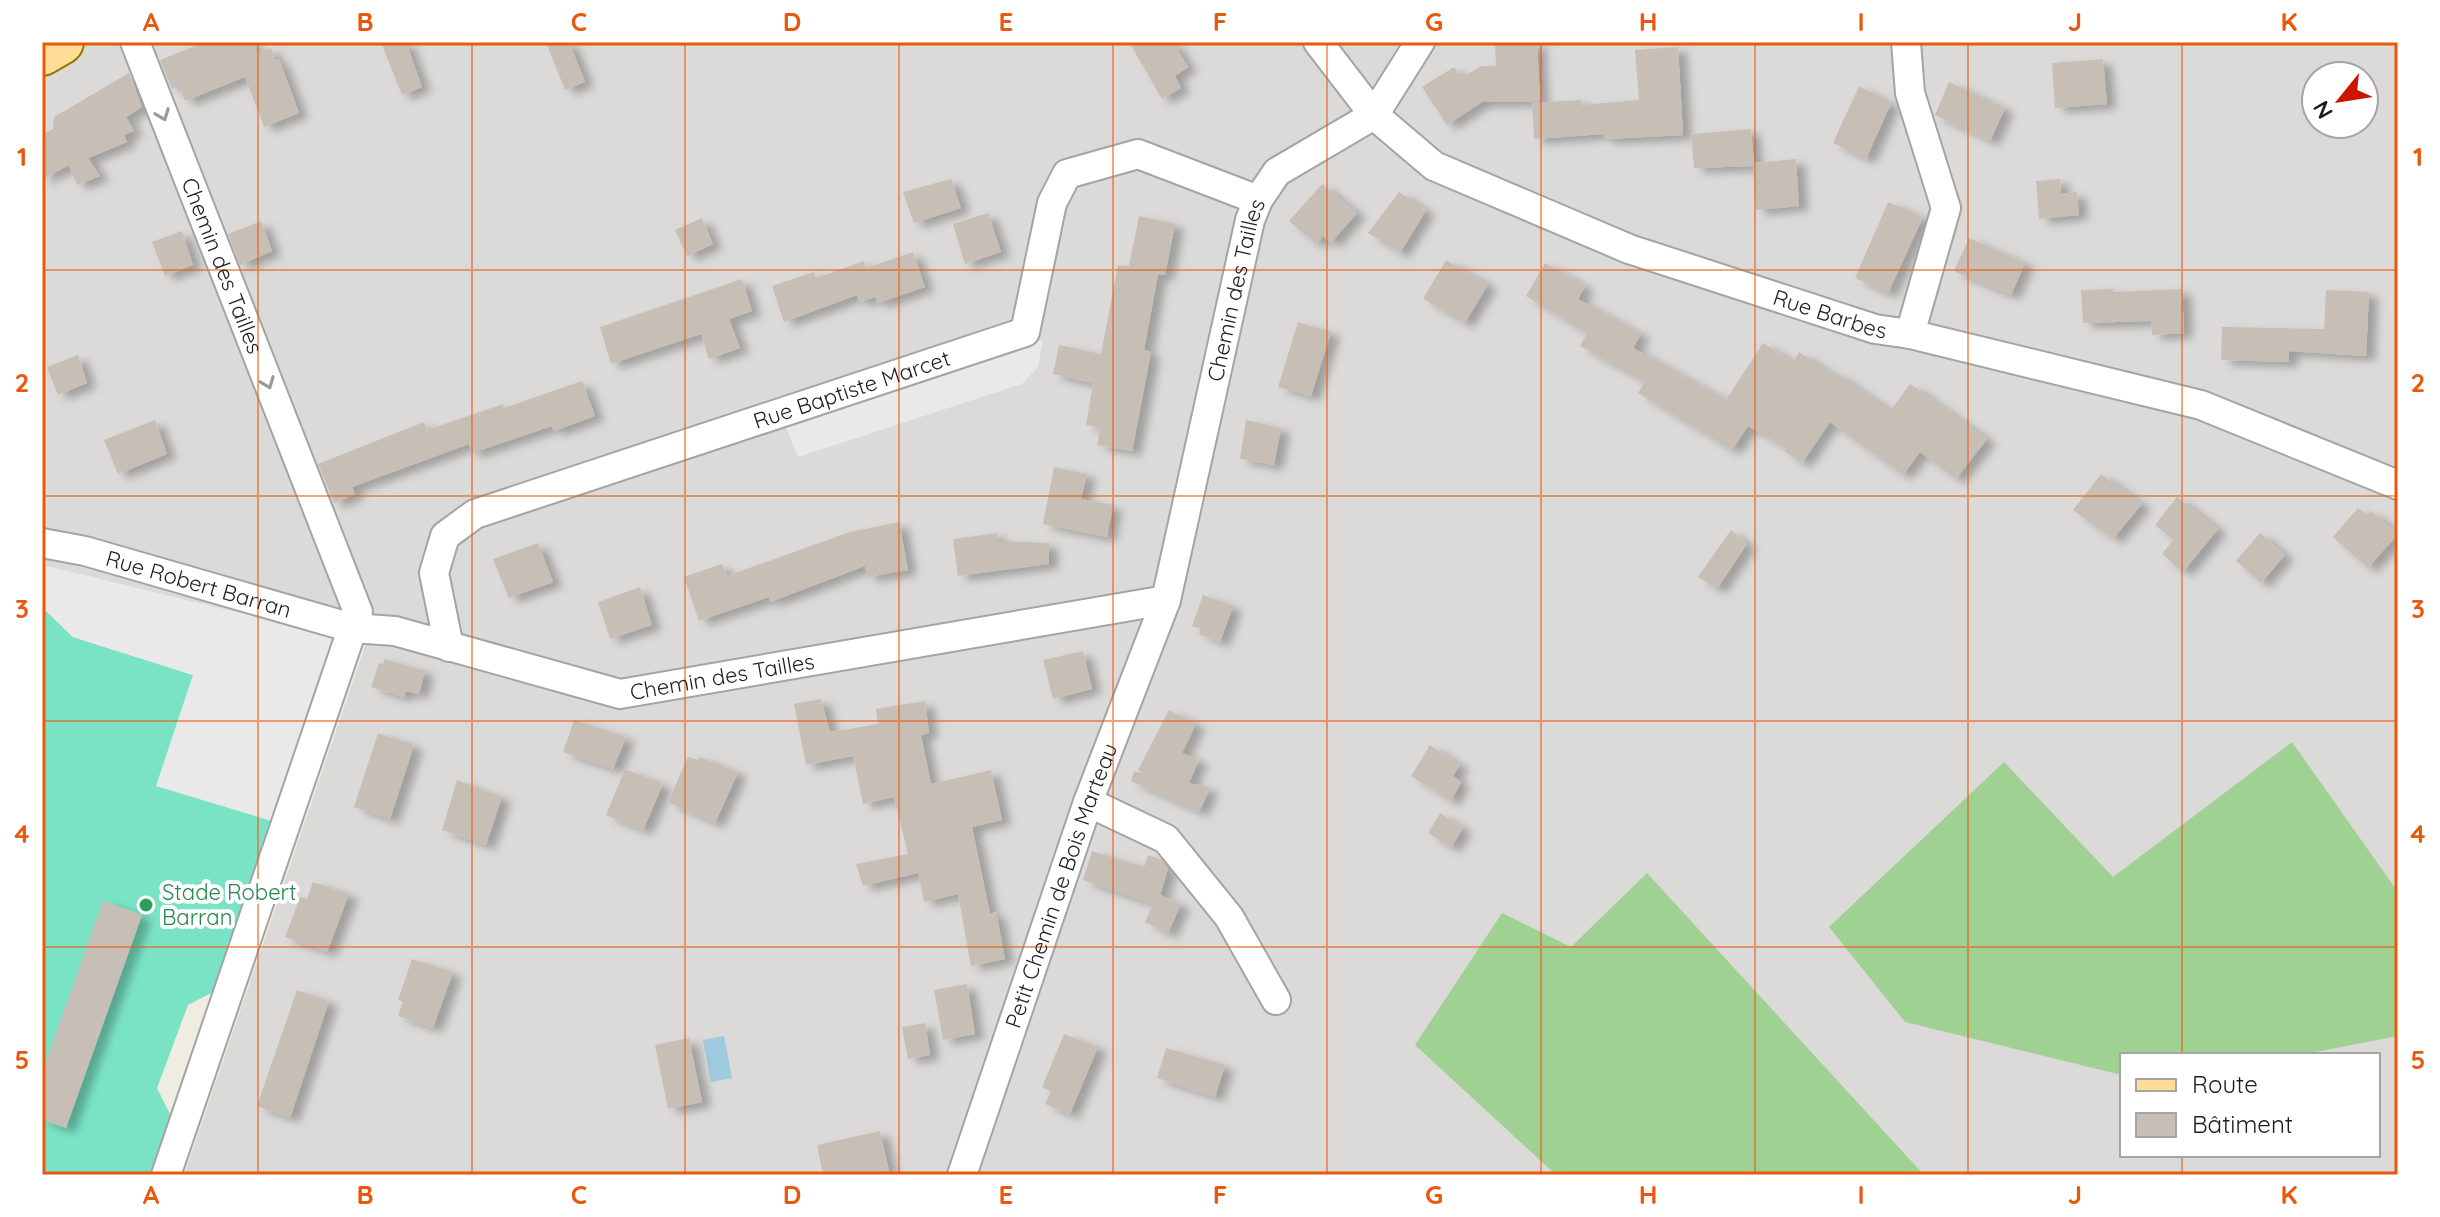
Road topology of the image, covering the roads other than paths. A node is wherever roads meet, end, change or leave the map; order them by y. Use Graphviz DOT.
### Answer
graph roads {
  1 [pos="61,42"];
  2 [pos="135,42"];
  3 [pos="1318,42"];
  4 [pos="1420,42"];
  5 [pos="1906,42"];
  6 [pos="42,53"];
  7 [pos="1374,115"];
  8 [pos="1258,200"];
  9 [pos="1910,334"];
  10 [pos="2398,485"];
  11 [pos="42,543"];
  12 [pos="1166,600"];
  13 [pos="352,628"];
  14 [pos="449,647"];
  15 [pos="1088,802"];
  16 [pos="1276,1000"];
  17 [pos="166,1175"];
  18 [pos="962,1175"];
  1 -- 6 [label="main road"];
  2 -- 13 [label="street, Chemin des Tailles, one-way"];
  3 -- 7 [label="street, Rue Barbes"];
  4 -- 7 [label="street"];
  5 -- 9 [label="street"];
  7 -- 8 [label="street, Chemin des Tailles"];
  7 -- 9 [label="street, Rue Barbes"];
  8 -- 12 [label="street, Chemin des Tailles"];
  8 -- 14 [label="street, Rue Baptiste Marcet"];
  9 -- 10 [label="street, Rue Barbes"];
  11 -- 13 [label="street, Rue Robert Barran"];
  12 -- 14 [label="street, Chemin des Tailles"];
  12 -- 15 [label="street, Petit Chemin de Bois Marteau"];
  13 -- 14 [label="street, Chemin des Tailles"];
  13 -- 17 [label="street"];
  15 -- 16 [label="street"];
  15 -- 18 [label="street, Petit Chemin de Bois Marteau"];
}
